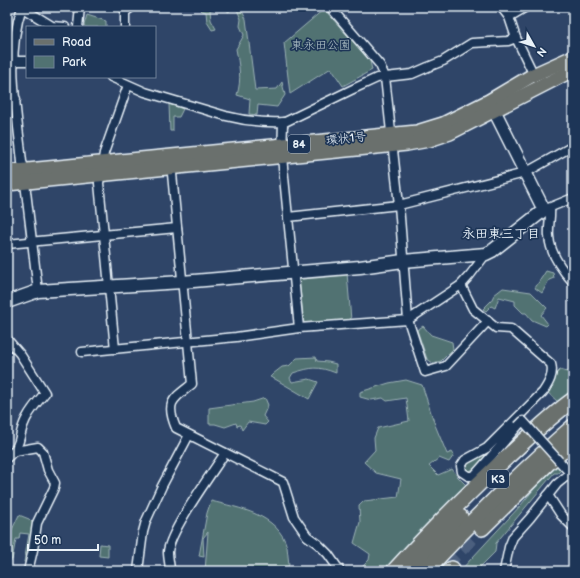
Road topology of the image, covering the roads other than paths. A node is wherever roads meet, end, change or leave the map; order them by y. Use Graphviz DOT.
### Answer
graph roads {
  1 [pos="22,7"];
  2 [pos="80,7"];
  3 [pos="132,7"];
  4 [pos="330,7"];
  5 [pos="501,7"];
  6 [pos="526,7"];
  7 [pos="123,9"];
  8 [pos="509,17"];
  9 [pos="52,26"];
  10 [pos="78,26"];
  11 [pos="124,26"];
  12 [pos="516,38"];
  13 [pos="573,57"];
  14 [pos="10,61"];
  15 [pos="26,61"];
  16 [pos="573,70"];
  17 [pos="533,75"];
  18 [pos="385,77"];
  19 [pos="113,78"];
  20 [pos="128,85"];
  21 [pos="11,100"];
  22 [pos="492,106"];
  23 [pos="283,122"];
  24 [pos="391,140"];
  25 [pos="573,146"];
  26 [pos="282,152"];
  27 [pos="170,162"];
  28 [pos="101,170"];
  29 [pos="7,172"];
  30 [pos="525,173"];
  31 [pos="25,176"];
  32 [pos="7,184"];
  33 [pos="573,198"];
  34 [pos="399,205"];
  35 [pos="547,209"];
  36 [pos="288,217"];
  37 [pos="177,228"];
  38 [pos="104,234"];
  39 [pos="32,241"];
  40 [pos="7,244"];
  41 [pos="486,254"];
  42 [pos="403,261"];
  43 [pos="294,272"];
  44 [pos="182,282"];
  45 [pos="573,282"];
  46 [pos="460,285"];
  47 [pos="109,287"];
  48 [pos="38,291"];
  49 [pos="7,302"];
  50 [pos="408,320"];
  51 [pos="488,321"];
  52 [pos="299,328"];
  53 [pos="7,339"];
  54 [pos="188,341"];
  55 [pos="115,349"];
  56 [pos="82,352"];
  57 [pos="573,400"];
  58 [pos="573,412"];
  59 [pos="573,427"];
  60 [pos="189,435"];
  61 [pos="573,442"];
  62 [pos="15,451"];
  63 [pos="225,453"];
  64 [pos="7,458"];
  65 [pos="572,472"];
  66 [pos="548,495"];
  67 [pos="573,527"];
  68 [pos="484,530"];
  69 [pos="438,561"];
  70 [pos="28,571"];
  71 [pos="138,571"];
  72 [pos="170,571"];
  73 [pos="340,571"];
  74 [pos="394,571"];
  75 [pos="408,571"];
  76 [pos="425,571"];
  77 [pos="504,571"];
  1 -- 9 [label="street"];
  1 -- 14 [label="street"];
  2 -- 10 [label="street"];
  3 -- 7 [label="street"];
  4 -- 18 [label="street"];
  5 -- 8 [label="street"];
  6 -- 8 [label="street"];
  7 -- 11 [label="street"];
  8 -- 12 [label="street"];
  12 -- 17 [label="street"];
  12 -- 18 [label="street"];
  13 -- 17 [label="main road, 環状1号 / 84"];
  14 -- 15 [label="street"];
  14 -- 21 [label="street"];
  16 -- 22 [label="main road, 環状1号 / 84"];
  17 -- 22 [label="main road, 環状1号 / 84"];
  18 -- 23 [label="street"];
  18 -- 24 [label="street"];
  19 -- 20 [label="street"];
  20 -- 23 [label="street"];
  20 -- 28 [label="street"];
  21 -- 31 [label="street"];
  22 -- 24 [label="main road, 環状1号 / 84"];
  22 -- 30 [label="street"];
  23 -- 26 [label="street"];
  24 -- 26 [label="main road, 環状1号 / 84"];
  24 -- 34 [label="street"];
  25 -- 30 [label="street"];
  26 -- 27 [label="main road, 環状1号 / 84"];
  26 -- 36 [label="street"];
  27 -- 28 [label="main road, 環状1号 / 84"];
  27 -- 37 [label="street"];
  28 -- 31 [label="main road, 環状1号 / 84"];
  28 -- 38 [label="street"];
  29 -- 31 [label="main road, 環状1号 / 84"];
  30 -- 34 [label="street"];
  30 -- 35 [label="street"];
  31 -- 32 [label="main road, 環状1号 / 84"];
  31 -- 39 [label="street"];
  33 -- 35 [label="street"];
  34 -- 36 [label="street"];
  34 -- 42 [label="street"];
  35 -- 41 [label="street"];
  35 -- 45 [label="street"];
  36 -- 43 [label="street"];
  37 -- 38 [label="street"];
  37 -- 44 [label="street"];
  38 -- 39 [label="street"];
  38 -- 47 [label="street"];
  39 -- 40 [label="street"];
  39 -- 48 [label="street"];
  41 -- 42 [label="street"];
  41 -- 46 [label="street"];
  42 -- 43 [label="street"];
  42 -- 50 [label="street"];
  43 -- 44 [label="street"];
  43 -- 52 [label="street"];
  44 -- 47 [label="street"];
  44 -- 54 [label="street"];
  46 -- 50 [label="street"];
  46 -- 51 [label="street"];
  47 -- 48 [label="street"];
  47 -- 55 [label="street"];
  48 -- 49 [label="street"];
  50 -- 51 [label="street"];
  50 -- 52 [label="street"];
  51 -- 65 [label="street, bridge"];
  52 -- 54 [label="street"];
  53 -- 62 [label="street"];
  54 -- 55 [label="street"];
  54 -- 60 [label="street"];
  55 -- 56 [label="street"];
  57 -- 69 [label="highway"];
  58 -- 69 [label="highway, K3"];
  59 -- 69 [label="highway, K3"];
  60 -- 63 [label="street"];
  60 -- 71 [label="street"];
  61 -- 68 [label="highway"];
  62 -- 64 [label="street"];
  62 -- 70 [label="street"];
  63 -- 72 [label="street"];
  63 -- 73 [label="street"];
  65 -- 66 [label="street"];
  66 -- 67 [label="street"];
  66 -- 77 [label="street"];
  69 -- 74 [label="highway"];
  69 -- 75 [label="highway, K3"];
  69 -- 76 [label="highway, K3"];
}
